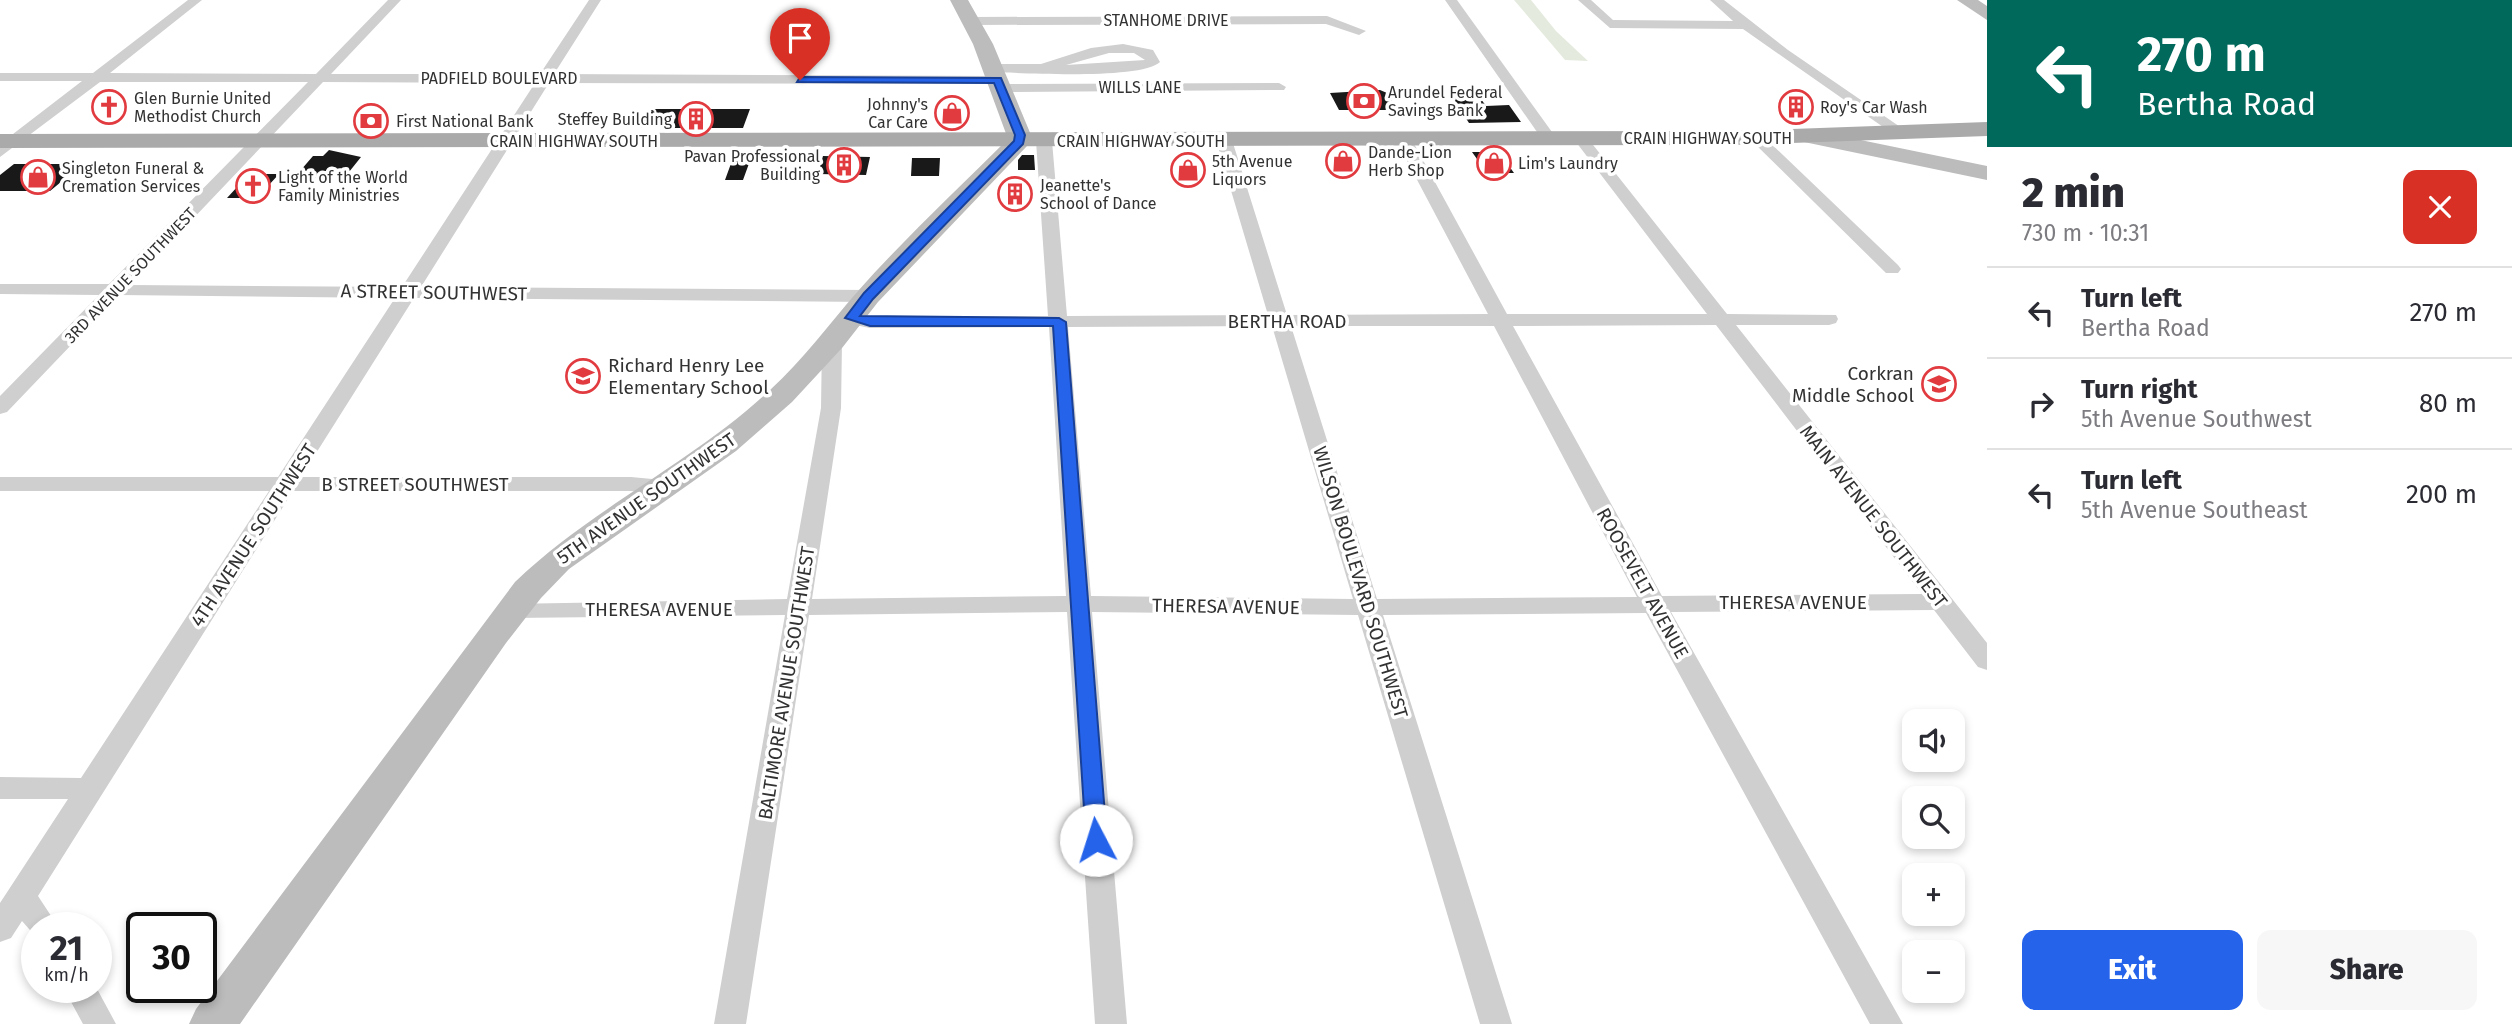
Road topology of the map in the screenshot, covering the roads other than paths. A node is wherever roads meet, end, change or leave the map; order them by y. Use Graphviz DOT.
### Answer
graph roads {
  1 [pos="196,0"];
  2 [pos="395,0"];
  3 [pos="595,0"];
  4 [pos="959,0"];
  5 [pos="1451,0"];
  6 [pos="1584,0"];
  7 [pos="1716,0"];
  8 [pos="1966,0"];
  9 [pos="1987,14"];
  10 [pos="972,21"];
  11 [pos="1744,25"];
  12 [pos="1359,31"];
  13 [pos="1044,68"];
  14 [pos="0,77"];
  15 [pos="96,77"];
  16 [pos="320,78"];
  17 [pos="546,78"];
  18 [pos="997,79"];
  19 [pos="1279,87"];
  20 [pos="1987,129"];
  21 [pos="1902,133"];
  22 [pos="1812,137"];
  23 [pos="1758,138"];
  24 [pos="1549,139"];
  25 [pos="1581,139"];
  26 [pos="1404,140"];
  27 [pos="260,141"];
  28 [pos="1032,141"];
  29 [pos="1224,141"];
  30 [pos="506,142"];
  31 [pos="5,144"];
  32 [pos="1987,172"];
  33 [pos="1892,269"];
  34 [pos="0,289"];
  35 [pos="116,289"];
  36 [pos="409,292"];
  37 [pos="851,319"];
  38 [pos="1829,319"];
  39 [pos="1500,320"];
  40 [pos="1722,320"];
  41 [pos="1279,321"];
  42 [pos="1059,322"];
  43 [pos="0,408"];
  44 [pos="0,484"];
  45 [pos="285,484"];
  46 [pos="663,487"];
  47 [pos="1941,602"];
  48 [pos="1653,603"];
  49 [pos="1077,604"];
  50 [pos="1369,607"];
  51 [pos="797,609"];
  52 [pos="512,610"];
  53 [pos="1987,662"];
  54 [pos="0,788"];
  55 [pos="90,789"];
  56 [pos="21,896"];
  57 [pos="32,912"];
  58 [pos="0,929"];
  59 [pos="88,1003"];
  60 [pos="100,1024"];
  61 [pos="213,1024"];
  62 [pos="730,1024"];
  63 [pos="1111,1024"];
  64 [pos="1496,1024"];
  65 [pos="1887,1024"];
  1 -- 15 [label="street"];
  2 -- 16 [label="street, 3RD AVENUE SOUTHWEST"];
  3 -- 17 [label="street, 4TH AVENUE SOUTHWEST"];
  4 -- 10 [label="street"];
  5 -- 24 [label="street"];
  6 -- 11 [label="street"];
  7 -- 11 [label="street"];
  8 -- 9 [label="street"];
  10 -- 12 [label="street, STANHOME DRIVE"];
  10 -- 18 [label="street"];
  11 -- 21 [label="street"];
  13 -- 13 [label="street, WILLS LANE"];
  13 -- 18 [label="street, WILLS LANE"];
  14 -- 15 [label="street, PADFIELD BOULEVARD"];
  15 -- 16 [label="street, PADFIELD BOULEVARD"];
  15 -- 31 [label="street"];
  16 -- 17 [label="street, PADFIELD BOULEVARD"];
  16 -- 27 [label="street, 3RD AVENUE SOUTHWEST"];
  17 -- 18 [label="street, PADFIELD BOULEVARD"];
  17 -- 30 [label="street, 4TH AVENUE SOUTHWEST"];
  18 -- 19 [label="street, WILLS LANE"];
  18 -- 28 [label="street"];
  20 -- 21 [label="main road, CRAIN HIGHWAY SOUTH"];
  21 -- 22 [label="main road, CRAIN HIGHWAY SOUTH"];
  21 -- 32 [label="street"];
  22 -- 23 [label="main road, CRAIN HIGHWAY SOUTH"];
  22 -- 32 [label="street"];
  23 -- 25 [label="main road, CRAIN HIGHWAY SOUTH"];
  23 -- 33 [label="street"];
  24 -- 25 [label="main road, CRAIN HIGHWAY SOUTH"];
  24 -- 26 [label="main road, CRAIN HIGHWAY SOUTH"];
  25 -- 40 [label="street, MAIN AVENUE SOUTHWEST"];
  26 -- 29 [label="main road, CRAIN HIGHWAY SOUTH"];
  26 -- 39 [label="street, ROOSEVELT AVENUE"];
  27 -- 30 [label="main road, CRAIN HIGHWAY SOUTH"];
  27 -- 31 [label="main road, CRAIN HIGHWAY SOUTH"];
  27 -- 35 [label="street, 3RD AVENUE SOUTHWEST"];
  28 -- 29 [label="main road, CRAIN HIGHWAY SOUTH"];
  28 -- 30 [label="main road, CRAIN HIGHWAY SOUTH"];
  28 -- 37 [label="street, 5TH AVENUE SOUTHWEST"];
  28 -- 42 [label="street"];
  29 -- 41 [label="street, WILSON BOULEVARD SOUTHWEST"];
  30 -- 36 [label="street, 4TH AVENUE SOUTHWEST"];
  34 -- 35 [label="street, A STREET SOUTHWEST"];
  35 -- 36 [label="street, A STREET SOUTHWEST"];
  35 -- 43 [label="street, 3RD AVENUE SOUTHWEST"];
  36 -- 37 [label="street, A STREET SOUTHWEST"];
  36 -- 45 [label="street, 4TH AVENUE SOUTHWEST"];
  37 -- 42 [label="street, BERTHA ROAD"];
  37 -- 46 [label="street, 5TH AVENUE SOUTHWEST"];
  37 -- 51 [label="street, BALTIMORE AVENUE SOUTHWEST"];
  38 -- 40 [label="street, BERTHA ROAD"];
  39 -- 40 [label="street, BERTHA ROAD"];
  39 -- 41 [label="street, BERTHA ROAD"];
  39 -- 48 [label="street, ROOSEVELT AVENUE"];
  40 -- 47 [label="street, MAIN AVENUE SOUTHWEST"];
  41 -- 42 [label="street, BERTHA ROAD"];
  41 -- 50 [label="street, WILSON BOULEVARD SOUTHWEST"];
  42 -- 49 [label="street"];
  44 -- 45 [label="street, B STREET SOUTHWEST"];
  45 -- 46 [label="street, B STREET SOUTHWEST"];
  45 -- 55 [label="street, 4TH AVENUE SOUTHWEST"];
  46 -- 52 [label="street, 5TH AVENUE SOUTHWEST"];
  47 -- 48 [label="street, THERESA AVENUE"];
  47 -- 53 [label="street, MAIN AVENUE SOUTHWEST"];
  48 -- 50 [label="street, THERESA AVENUE"];
  48 -- 65 [label="street, ROOSEVELT AVENUE"];
  49 -- 50 [label="street, THERESA AVENUE"];
  49 -- 51 [label="street, THERESA AVENUE"];
  49 -- 63 [label="street"];
  50 -- 64 [label="street, WILSON BOULEVARD SOUTHWEST"];
  51 -- 52 [label="street, THERESA AVENUE"];
  51 -- 62 [label="street, BALTIMORE AVENUE SOUTHWEST"];
  52 -- 61 [label="street, 5TH AVENUE SOUTHWEST"];
  54 -- 55 [label="street"];
  55 -- 56 [label="street, 4TH AVENUE SOUTHWEST"];
  56 -- 57 [label="street"];
  56 -- 58 [label="street, 4TH AVENUE SOUTHWEST"];
  59 -- 60 [label="street"];
}
